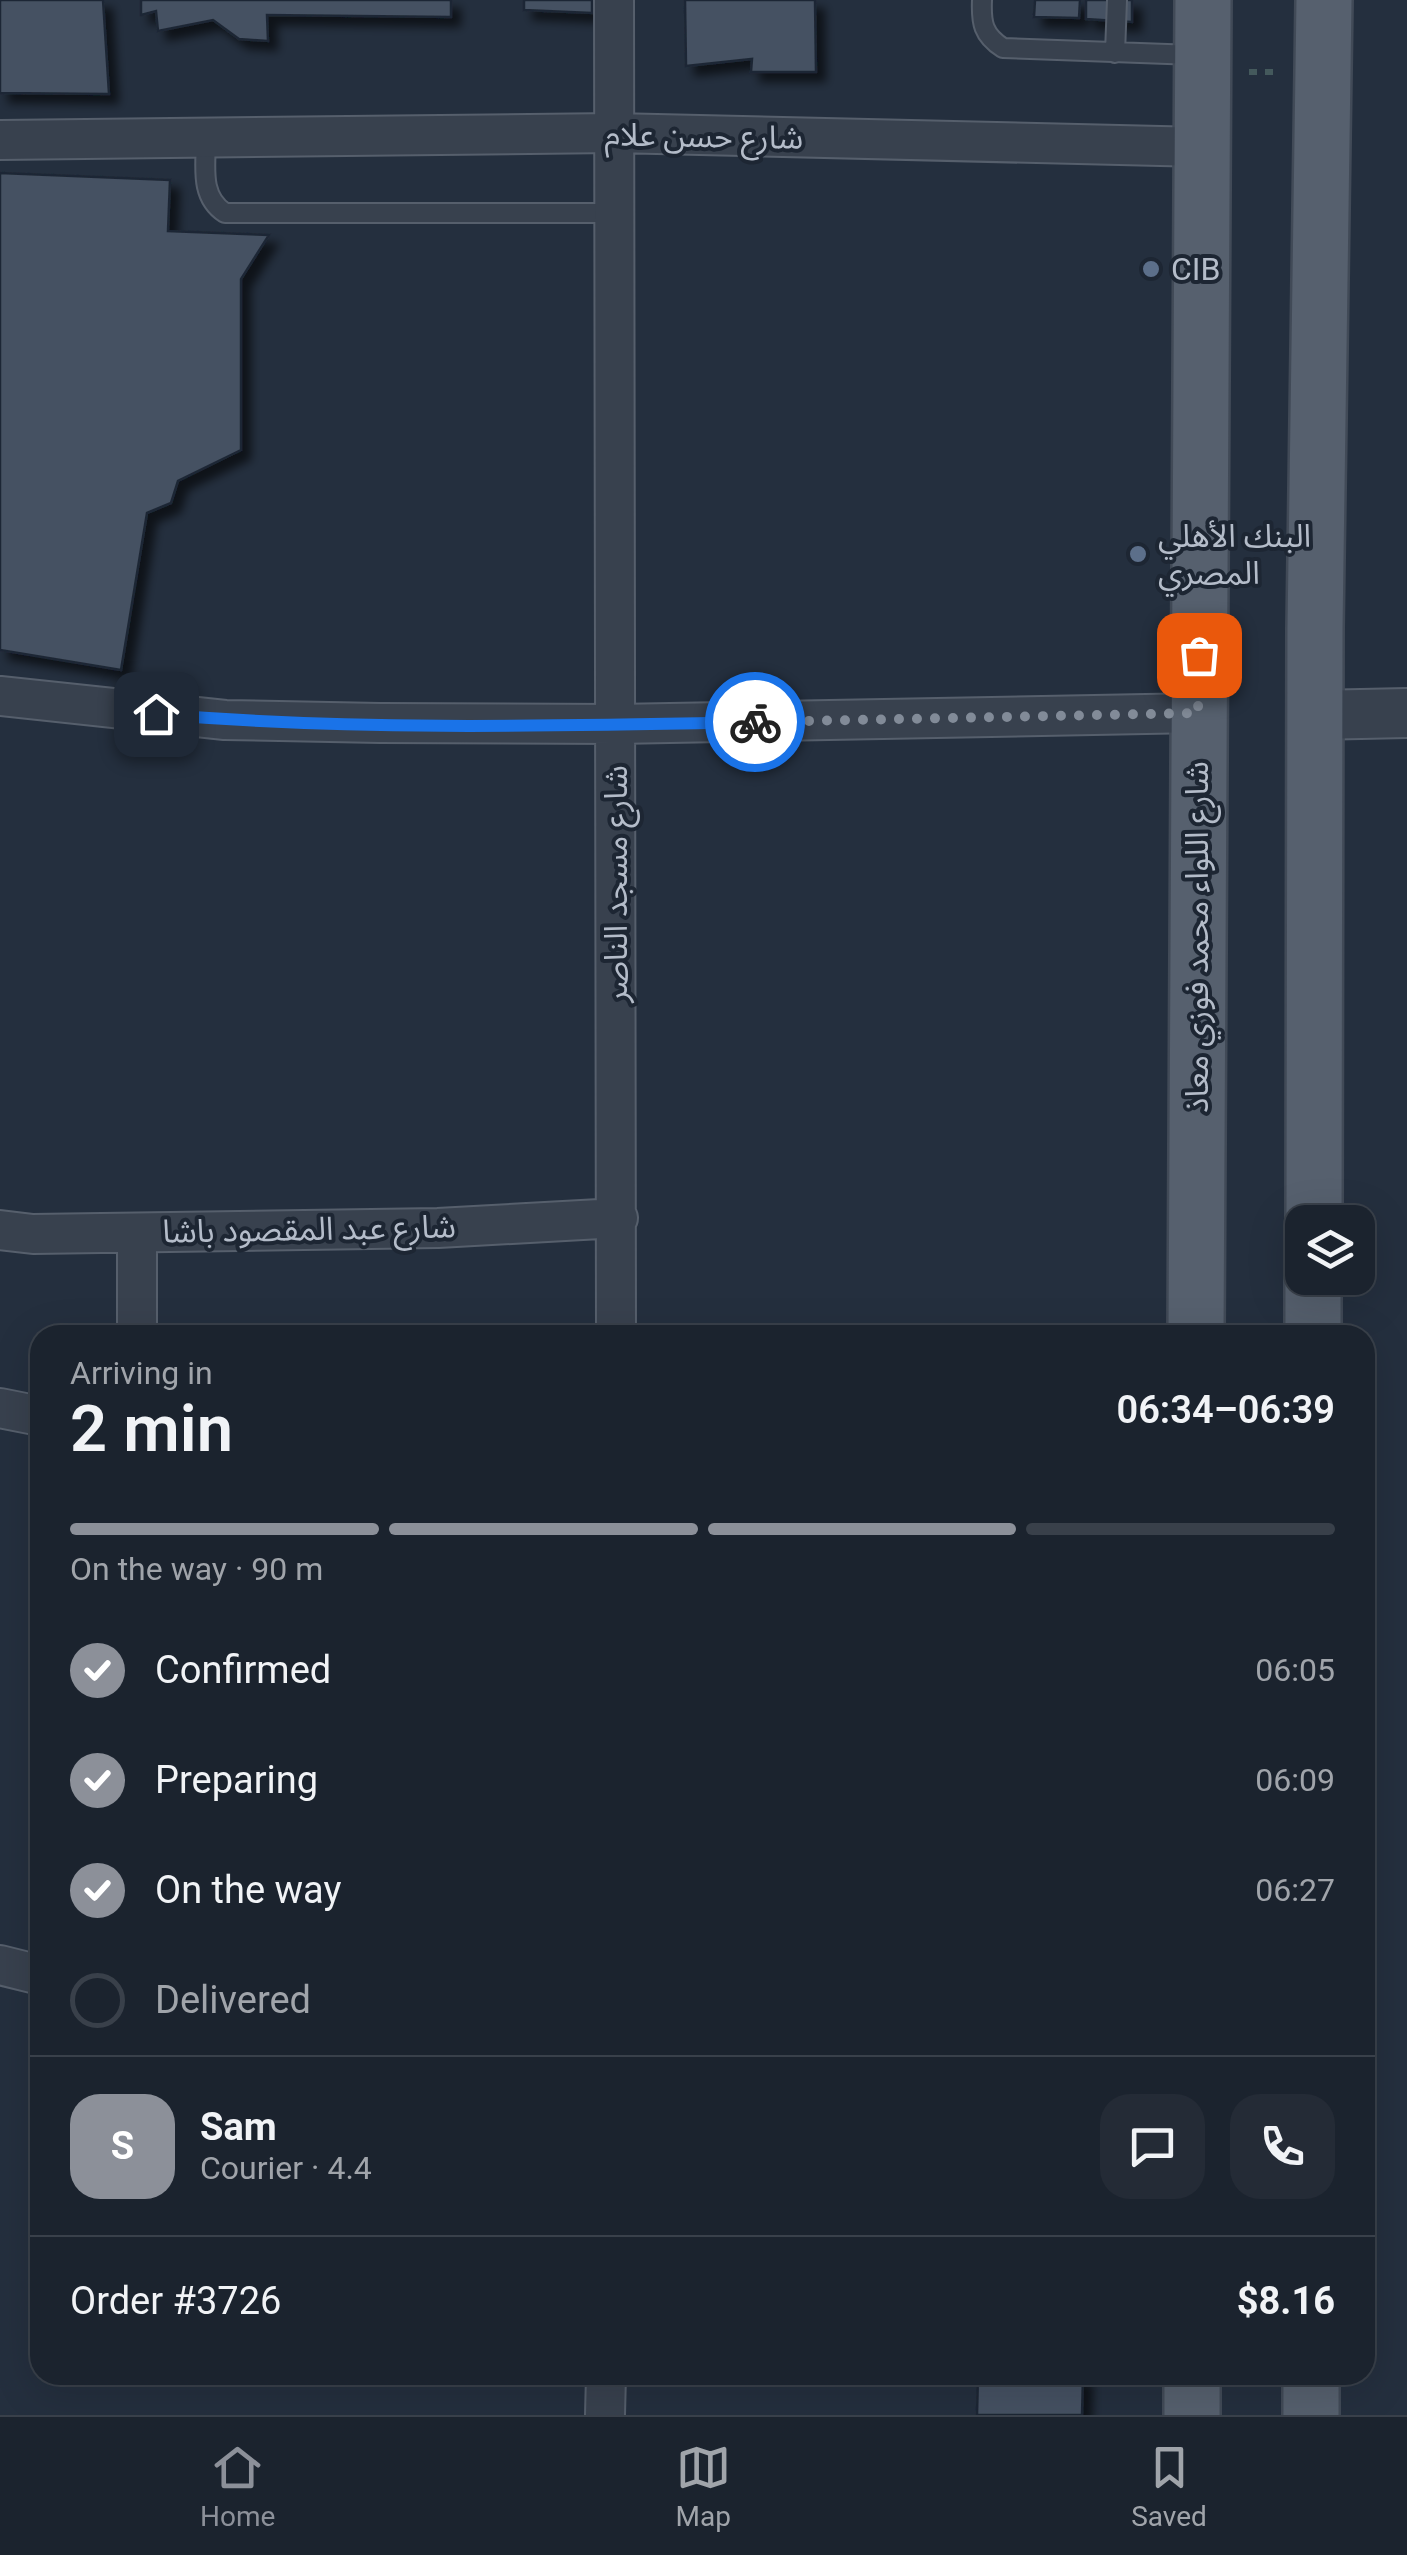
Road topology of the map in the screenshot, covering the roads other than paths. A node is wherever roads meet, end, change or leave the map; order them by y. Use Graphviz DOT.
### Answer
graph roads {
  1 [pos="614,0"];
  2 [pos="982,0"];
  3 [pos="1117,0"];
  4 [pos="1203,0"];
  5 [pos="1324,0"];
  6 [pos="1115,52"];
  7 [pos="1203,63"];
  8 [pos="614,133"];
  9 [pos="206,138"];
  10 [pos="0,140"];
  11 [pos="1202,147"];
  12 [pos="614,213"];
  13 [pos="0,696"];
  14 [pos="1198,713"];
  15 [pos="1407,713"];
  16 [pos="1315,715"];
  17 [pos="616,724"];
  18 [pos="1314,1205"];
  19 [pos="618,1218"];
  20 [pos="0,1230"];
  21 [pos="137,1233"];
  22 [pos="1314,1295"];
  23 [pos="137,1325"];
  24 [pos="616,1325"];
  25 [pos="1196,1325"];
  26 [pos="1313,1325"];
  27 [pos="0,1408"];
  28 [pos="30,1414"];
  29 [pos="0,1965"];
  30 [pos="30,1972"];
  31 [pos="606,2385"];
  32 [pos="1192,2385"];
  33 [pos="1312,2385"];
  34 [pos="606,2415"];
  35 [pos="1192,2415"];
  36 [pos="1312,2415"];
  1 -- 8 [label="street, شارع مسجد الناصر"];
  2 -- 6 [label="lane"];
  3 -- 6 [label="lane"];
  4 -- 7 [label="main road, شارع اللواء محمد فوزي معاذ"];
  5 -- 16 [label="main road"];
  6 -- 7 [label="lane"];
  7 -- 11 [label="main road, شارع اللواء محمد فوزي معاذ"];
  8 -- 9 [label="street, شارع حسن علام"];
  8 -- 11 [label="street, شارع حسن علام"];
  8 -- 12 [label="street, شارع مسجد الناصر"];
  9 -- 10 [label="street, شارع حسن علام"];
  9 -- 12 [label="lane"];
  11 -- 14 [label="main road, شارع اللواء محمد فوزي معاذ"];
  12 -- 17 [label="street, شارع مسجد الناصر"];
  13 -- 17 [label="street"];
  14 -- 17 [label="street"];
  14 -- 25 [label="main road, شارع اللواء محمد فوزي معاذ"];
  15 -- 16 [label="street"];
  16 -- 18 [label="main road"];
  17 -- 19 [label="street, شارع مسجد الناصر"];
  19 -- 21 [label="street, شارع عبد المقصود باشا"];
  19 -- 24 [label="street, شارع مسجد الناصر"];
  20 -- 21 [label="street, شارع عبد المقصود باشا"];
  21 -- 23 [label="street"];
  22 -- 26 [label="main road"];
  27 -- 28 [label="street"];
  29 -- 30 [label="street"];
  31 -- 34 [label="street"];
  32 -- 35 [label="main road"];
  33 -- 36 [label="main road"];
}
